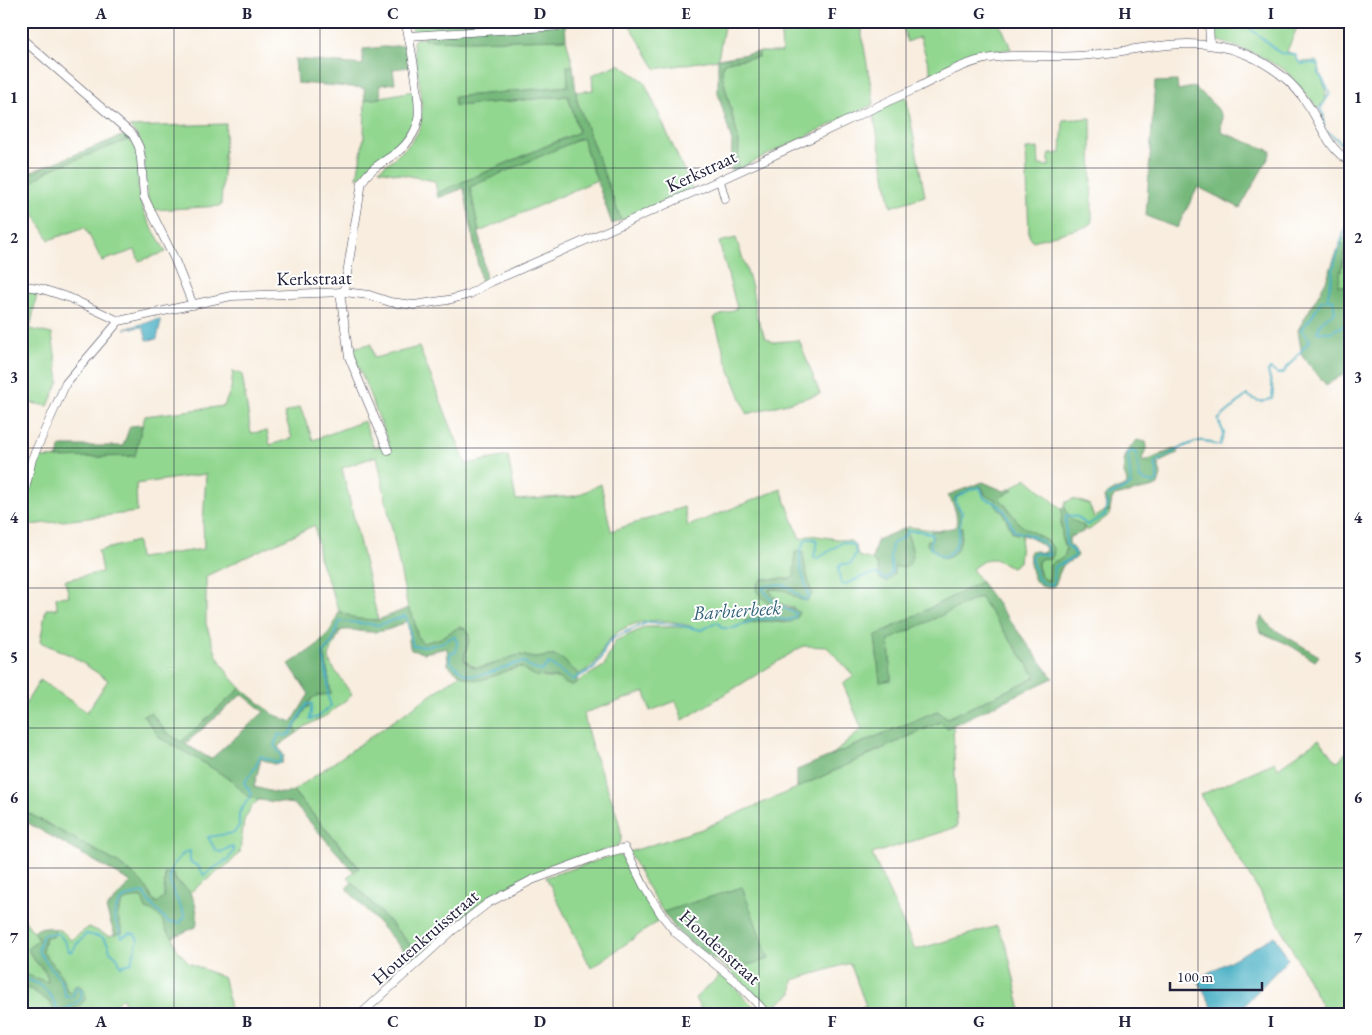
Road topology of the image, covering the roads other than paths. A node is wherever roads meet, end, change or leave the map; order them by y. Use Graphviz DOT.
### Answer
graph roads {
  1 [pos="405,21"];
  2 [pos="1209,21"];
  3 [pos="561,26"];
  4 [pos="409,36"];
  5 [pos="21,38"];
  6 [pos="1210,44"];
  7 [pos="1351,162"];
  8 [pos="720,181"];
  9 [pos="725,199"];
  10 [pos="21,285"];
  11 [pos="342,292"];
  12 [pos="193,305"];
  13 [pos="119,321"];
  14 [pos="388,450"];
  15 [pos="21,508"];
  16 [pos="625,848"];
  17 [pos="361,1014"];
  18 [pos="767,1014"];
  1 -- 4 [label="street"];
  2 -- 6 [label="street"];
  3 -- 4 [label="street"];
  4 -- 11 [label="street"];
  5 -- 12 [label="street"];
  6 -- 7 [label="street, Kerkstraat"];
  6 -- 8 [label="street, Kerkstraat"];
  8 -- 9 [label="street"];
  8 -- 11 [label="street, Kerkstraat"];
  10 -- 13 [label="street"];
  11 -- 12 [label="street, Kerkstraat"];
  11 -- 14 [label="street"];
  12 -- 13 [label="street, Kerkstraat"];
  13 -- 15 [label="street"];
  16 -- 17 [label="street, Houtenkruisstraat"];
  16 -- 18 [label="street, Hondenstraat"];
}
